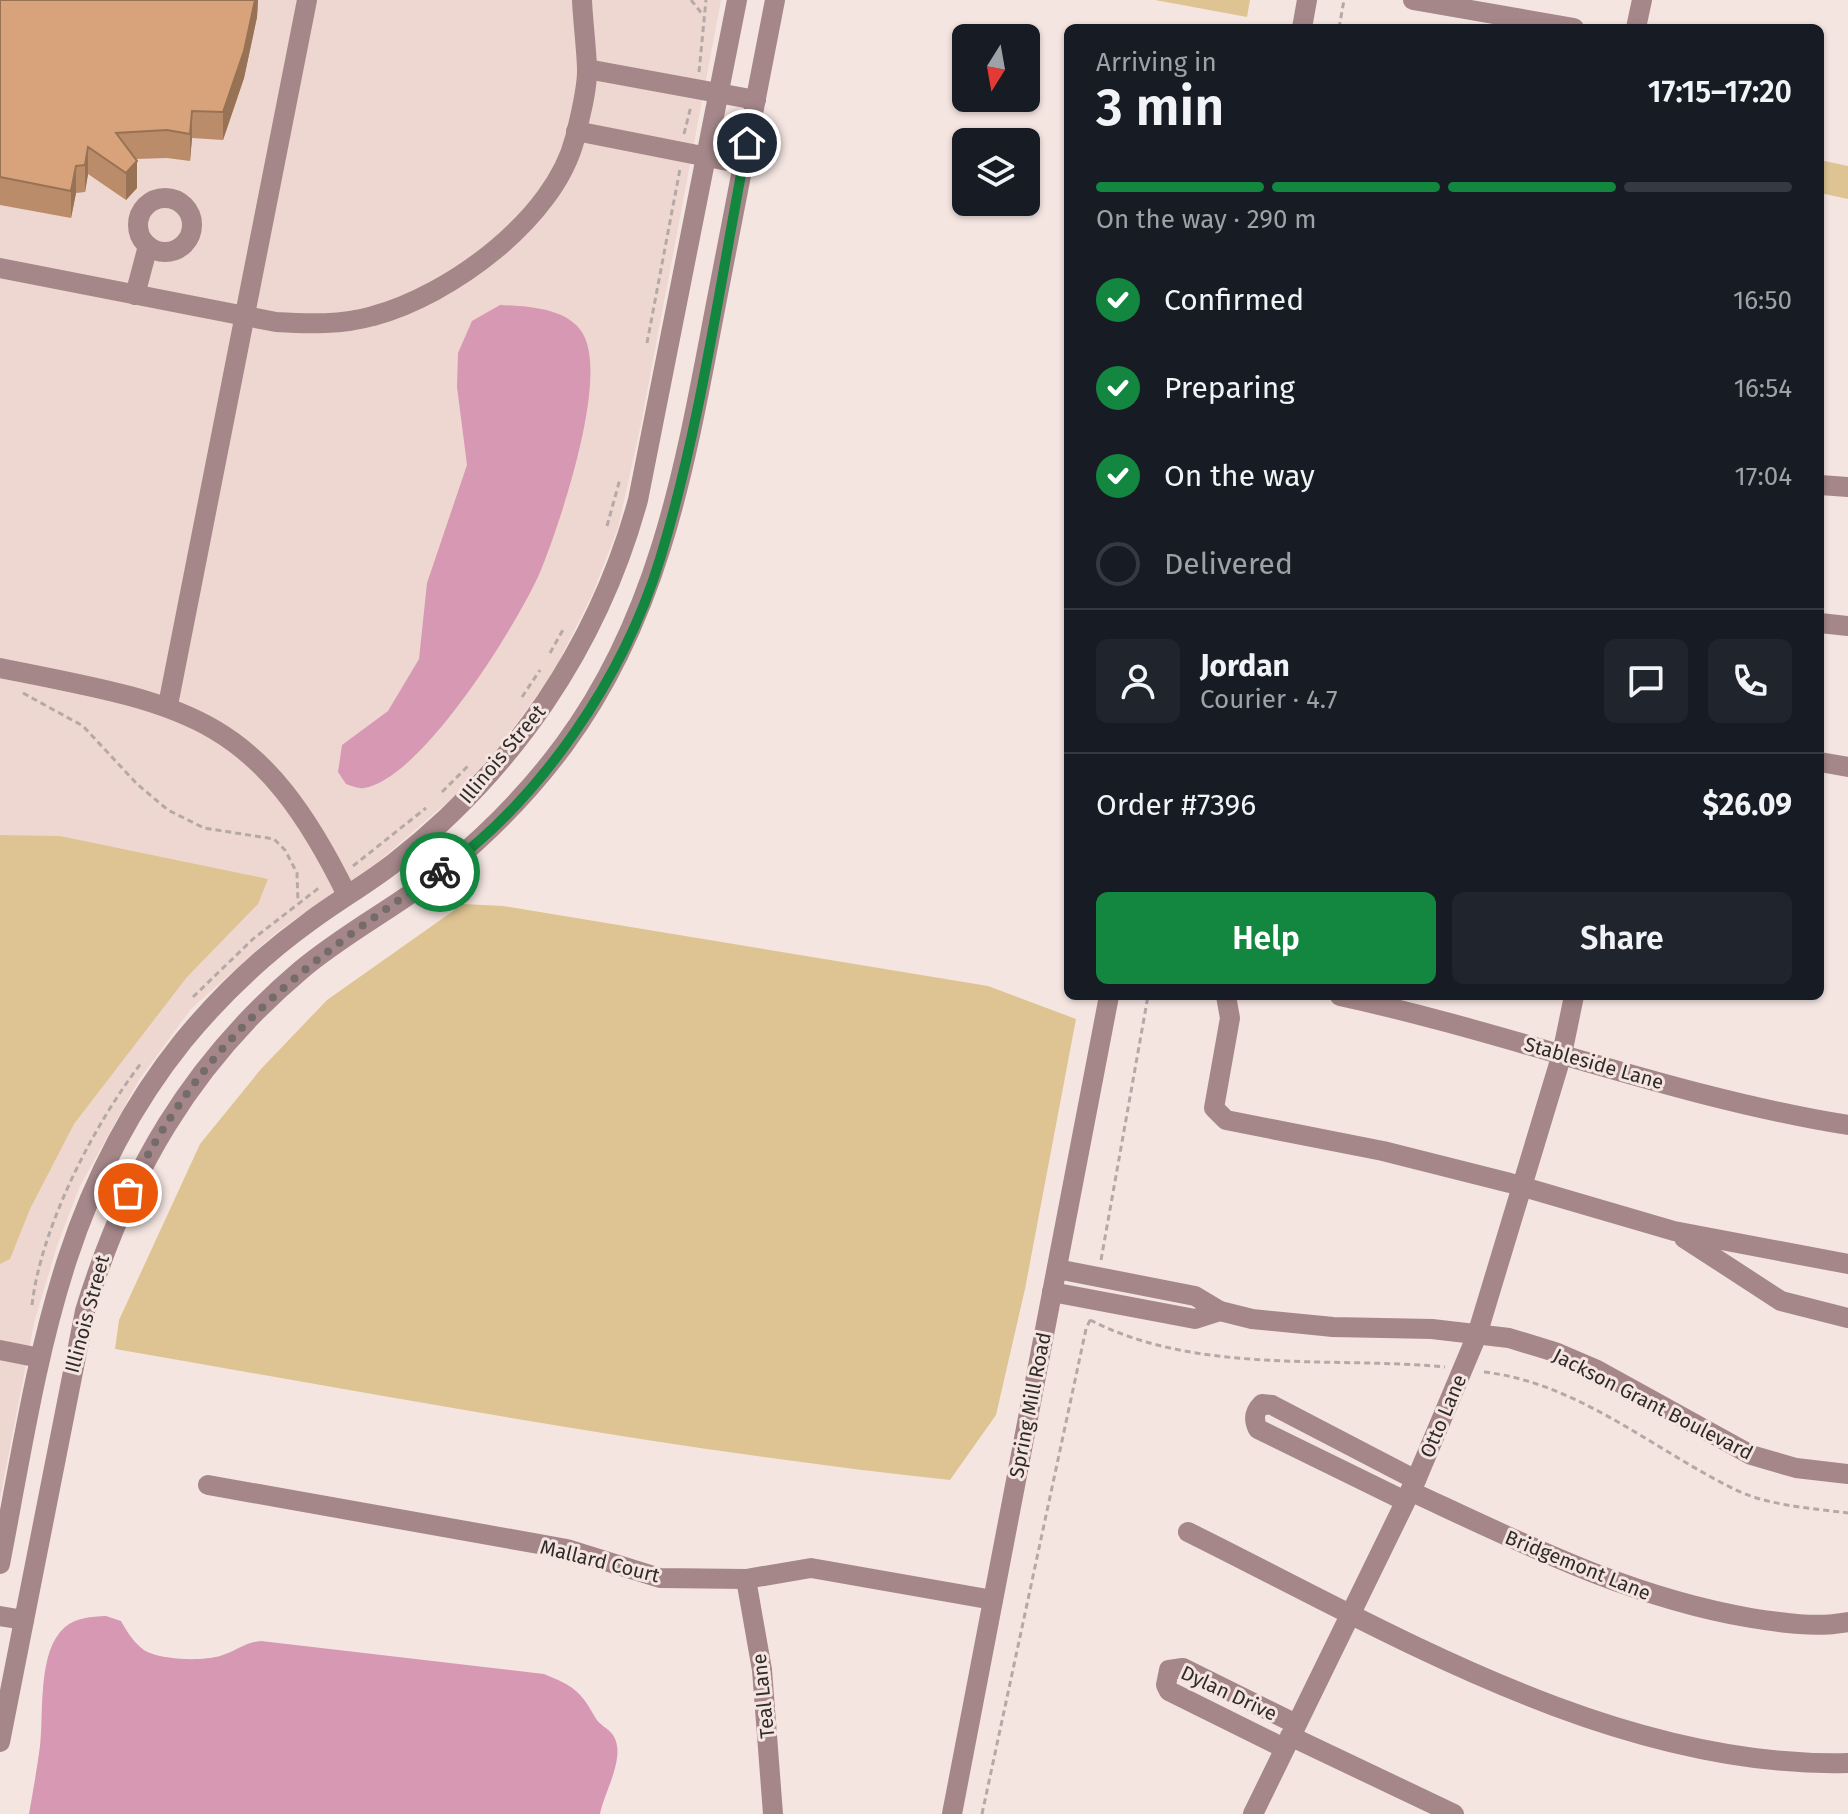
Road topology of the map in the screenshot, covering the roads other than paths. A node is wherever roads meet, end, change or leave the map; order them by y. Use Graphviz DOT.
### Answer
graph roads {
  1 [pos="307,0"];
  2 [pos="582,0"];
  3 [pos="737,0"];
  4 [pos="775,0"];
  5 [pos="1307,0"];
  6 [pos="1413,0"];
  7 [pos="1642,0"];
  8 [pos="1519,9"];
  9 [pos="1303,24"];
  10 [pos="1562,24"];
  11 [pos="1637,24"];
  12 [pos="587,69"];
  13 [pos="718,93"];
  14 [pos="756,100"];
  15 [pos="576,131"];
  16 [pos="706,157"];
  17 [pos="743,164"];
  18 [pos="148,246"];
  19 [pos="0,268"];
  20 [pos="135,295"];
  21 [pos="245,316"];
  22 [pos="1824,485"];
  23 [pos="1848,487"];
  24 [pos="1824,623"];
  25 [pos="1848,626"];
  26 [pos="0,668"];
  27 [pos="168,705"];
  28 [pos="1824,763"];
  29 [pos="1848,767"];
  30 [pos="343,886"];
  31 [pos="1108,1000"];
  32 [pos="1227,1000"];
  33 [pos="1359,1000"];
  34 [pos="1573,1000"];
  35 [pos="1562,1054"];
  36 [pos="1848,1125"];
  37 [pos="1524,1186"];
  38 [pos="1674,1231"];
  39 [pos="1848,1264"];
  40 [pos="1057,1269"];
  41 [pos="1052,1292"];
  42 [pos="1220,1311"];
  43 [pos="1848,1318"];
  44 [pos="1477,1335"];
  45 [pos="0,1350"];
  46 [pos="40,1358"];
  47 [pos="1311,1425"];
  48 [pos="1287,1443"];
  49 [pos="1375,1458"];
  50 [pos="1348,1473"];
  51 [pos="1848,1474"];
  52 [pos="208,1485"];
  53 [pos="1411,1491"];
  54 [pos="1188,1532"];
  55 [pos="0,1564"];
  56 [pos="746,1579"];
  57 [pos="993,1600"];
  58 [pos="1351,1613"];
  59 [pos="0,1616"];
  60 [pos="24,1620"];
  61 [pos="1848,1622"];
  62 [pos="1210,1682"];
  63 [pos="1183,1698"];
  64 [pos="1243,1699"];
  65 [pos="1216,1714"];
  66 [pos="1290,1736"];
  67 [pos="0,1742"];
  68 [pos="1848,1763"];
  69 [pos="773,1814"];
  70 [pos="952,1814"];
  71 [pos="1253,1814"];
  72 [pos="1454,1814"];
  1 -- 21 [label="street"];
  2 -- 12 [label="street"];
  3 -- 13 [label="street, Illinois Street"];
  4 -- 14 [label="street, Illinois Street"];
  5 -- 9 [label="street"];
  6 -- 8 [label="street"];
  7 -- 11 [label="street"];
  8 -- 10 [label="street"];
  12 -- 13 [label="street"];
  12 -- 15 [label="street"];
  13 -- 14 [label="street"];
  13 -- 16 [label="street, Illinois Street"];
  14 -- 17 [label="street, Illinois Street"];
  15 -- 16 [label="street"];
  15 -- 21 [label="street"];
  16 -- 17 [label="street"];
  16 -- 30 [label="street, Illinois Street"];
  17 -- 60 [label="street, Illinois Street"];
  18 -- 20 [label="street"];
  19 -- 20 [label="street"];
  20 -- 21 [label="street"];
  21 -- 27 [label="street"];
  22 -- 23 [label="street"];
  24 -- 25 [label="street"];
  26 -- 27 [label="street"];
  27 -- 30 [label="street"];
  28 -- 29 [label="street"];
  30 -- 46 [label="street, Illinois Street"];
  31 -- 40 [label="street, Spring Mill Road"];
  32 -- 37 [label="street"];
  33 -- 35 [label="street, Stableside Lane"];
  34 -- 35 [label="street, Otto Lane"];
  35 -- 36 [label="street, Stableside Lane"];
  35 -- 37 [label="street, Otto Lane"];
  37 -- 38 [label="street"];
  37 -- 44 [label="street, Otto Lane"];
  38 -- 39 [label="street"];
  38 -- 43 [label="street"];
  40 -- 41 [label="street, Spring Mill Road"];
  40 -- 42 [label="street, Jackson Grant Boulevard"];
  41 -- 42 [label="street, Jackson Grant Boulevard"];
  41 -- 57 [label="street, Spring Mill Road"];
  42 -- 44 [label="street, Jackson Grant Boulevard"];
  44 -- 51 [label="street, Jackson Grant Boulevard"];
  44 -- 53 [label="street, Otto Lane"];
  45 -- 46 [label="street"];
  46 -- 55 [label="street, Illinois Street"];
  47 -- 48 [label="street"];
  47 -- 48 [label="street, Bridgemont Lane"];
  47 -- 49 [label="street, Bridgemont Lane"];
  48 -- 50 [label="street, Bridgemont Lane"];
  49 -- 50 [label="street"];
  49 -- 53 [label="street, Bridgemont Lane"];
  50 -- 53 [label="street, Bridgemont Lane"];
  52 -- 56 [label="street, Mallard Court"];
  53 -- 58 [label="street, Otto Lane"];
  53 -- 61 [label="street, Bridgemont Lane"];
  54 -- 58 [label="street"];
  56 -- 57 [label="street, Mallard Court"];
  56 -- 69 [label="street, Teal Lane"];
  57 -- 70 [label="street, Spring Mill Road"];
  58 -- 66 [label="street, Otto Lane"];
  58 -- 68 [label="street"];
  59 -- 60 [label="street"];
  60 -- 67 [label="street, Illinois Street"];
  62 -- 63 [label="street"];
  62 -- 63 [label="street, Dylan Drive"];
  62 -- 64 [label="street, Dylan Drive"];
  63 -- 65 [label="street, Dylan Drive"];
  64 -- 65 [label="street"];
  64 -- 66 [label="street, Dylan Drive"];
  65 -- 66 [label="street, Dylan Drive"];
  66 -- 71 [label="street, Otto Lane"];
  66 -- 72 [label="street, Dylan Drive"];
}
